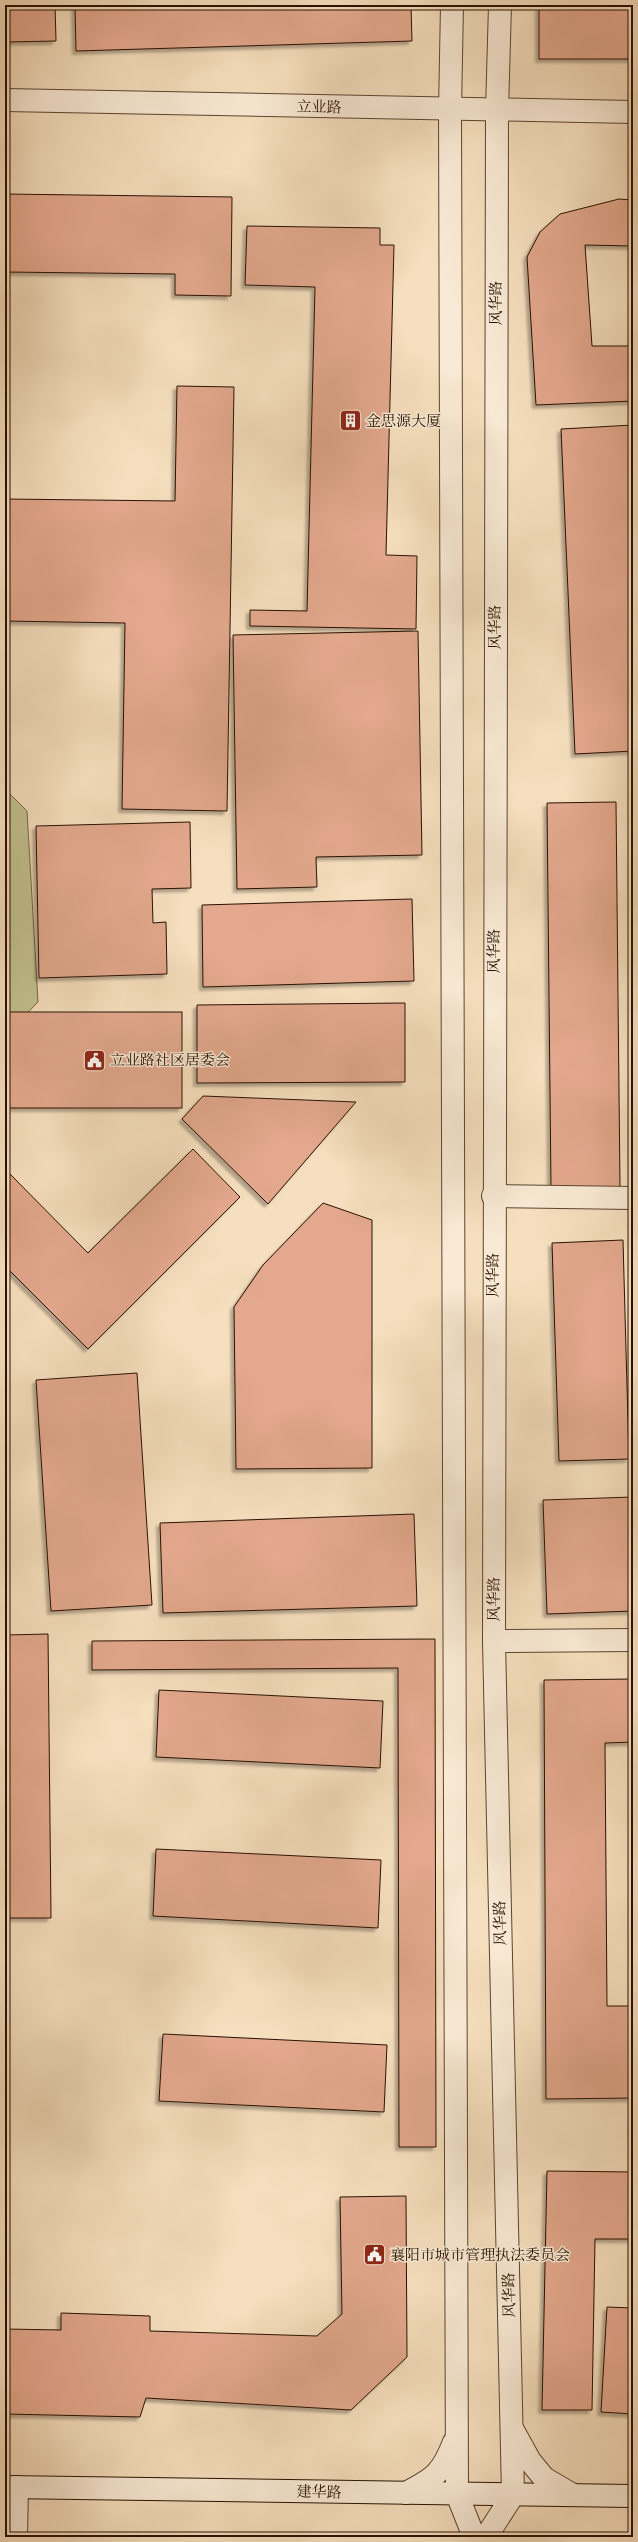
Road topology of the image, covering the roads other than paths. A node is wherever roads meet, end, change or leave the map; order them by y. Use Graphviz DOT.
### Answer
graph roads {
  1 [pos="452,5"];
  2 [pos="500,5"];
  3 [pos="5,100"];
  4 [pos="450,110"];
  5 [pos="497,111"];
  6 [pos="633,112"];
  7 [pos="493,1196"];
  8 [pos="633,1198"];
  9 [pos="633,1640"];
  10 [pos="494,1641"];
  11 [pos="512,2427"];
  12 [pos="456,2435"];
  13 [pos="11,2487"];
  14 [pos="406,2493"];
  15 [pos="457,2494"];
  16 [pos="513,2494"];
  17 [pos="573,2495"];
  18 [pos="633,2496"];
  19 [pos="16,2537"];
  20 [pos="474,2537"];
  21 [pos="486,2537"];
  1 -- 4 [label="street"];
  2 -- 5 [label="street, 风华路"];
  3 -- 4 [label="street, 立业路"];
  4 -- 5 [label="street, 立业路"];
  4 -- 12 [label="street"];
  5 -- 6 [label="street, 立业路"];
  5 -- 7 [label="street, 风华路"];
  7 -- 8 [label="street"];
  7 -- 10 [label="street, 风华路"];
  9 -- 10 [label="street"];
  10 -- 11 [label="street, 风华路"];
  11 -- 16 [label="street, 风华路"];
  11 -- 17 [label="street"];
  12 -- 14 [label="street"];
  12 -- 15 [label="street"];
  13 -- 14 [label="street, 建华路"];
  13 -- 19 [label="street"];
  14 -- 15 [label="street, 建华路"];
  15 -- 16 [label="street, 建华路"];
  15 -- 20 [label="street"];
  16 -- 17 [label="street, 建华路"];
  16 -- 21 [label="street"];
  17 -- 18 [label="street, 建华路"];
}
